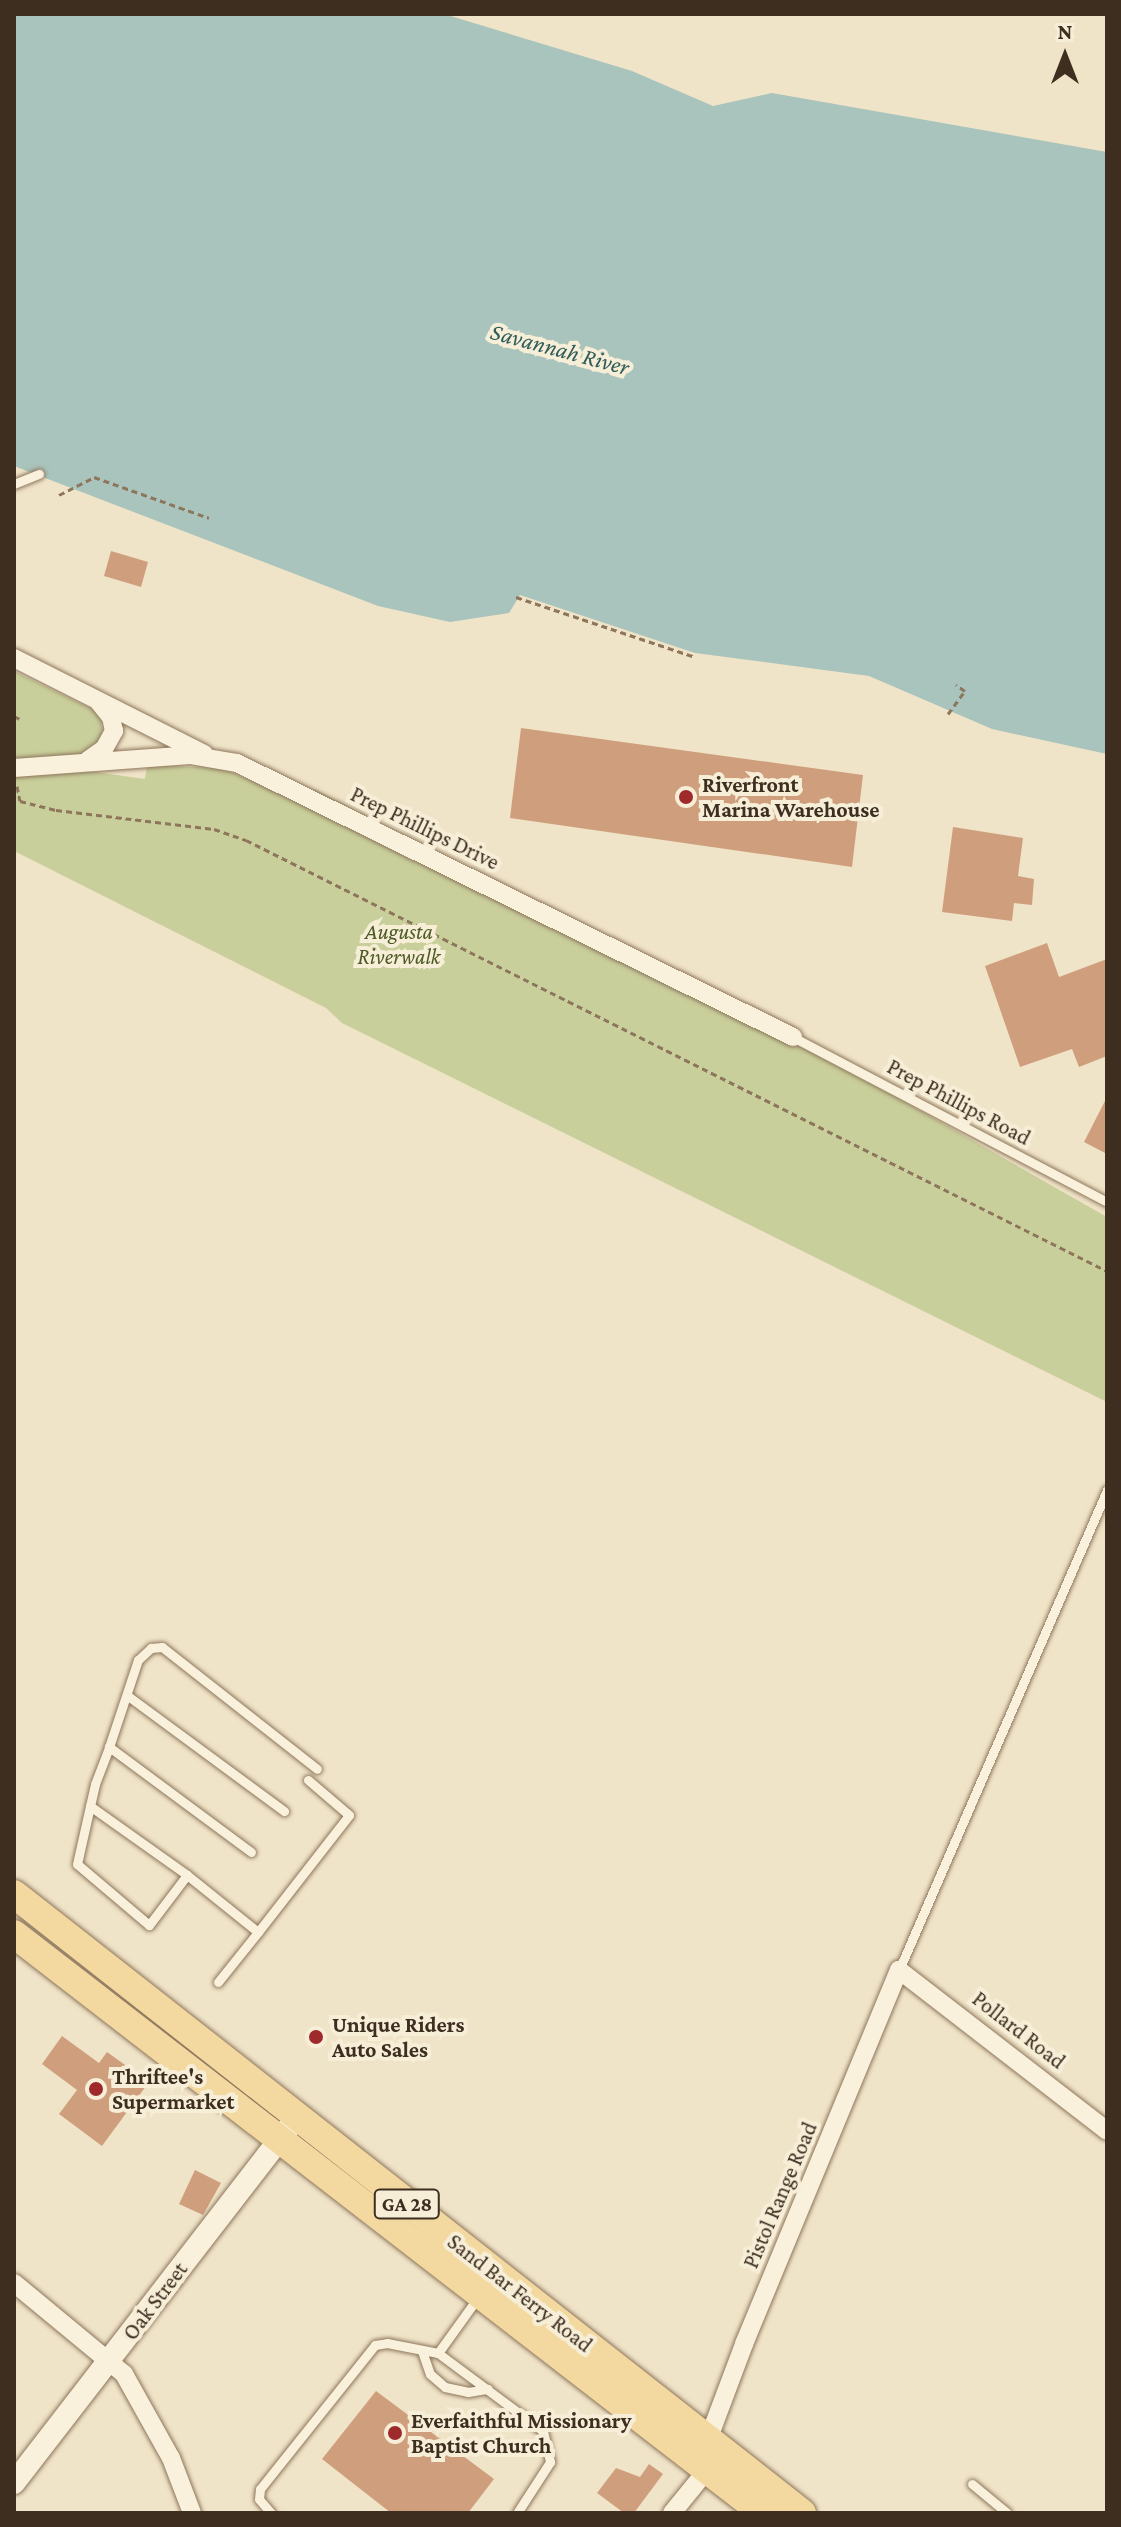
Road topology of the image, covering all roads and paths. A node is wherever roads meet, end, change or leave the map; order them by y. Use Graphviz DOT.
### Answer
graph roads {
  1 [pos="39,474"];
  2 [pos="14,484"];
  3 [pos="59,495"];
  4 [pos="209,518"];
  5 [pos="516,597"];
  6 [pos="695,657"];
  7 [pos="14,658"];
  8 [pos="956,685"];
  9 [pos="93,698"];
  10 [pos="948,714"];
  11 [pos="14,716"];
  12 [pos="22,720"];
  13 [pos="210,757"];
  14 [pos="87,761"];
  15 [pos="14,770"];
  16 [pos="793,1037"];
  17 [pos="1107,1202"];
  18 [pos="1107,1271"];
  19 [pos="1107,1490"];
  20 [pos="128,1696"];
  21 [pos="109,1747"];
  22 [pos="317,1769"];
  23 [pos="308,1780"];
  24 [pos="90,1806"];
  25 [pos="284,1811"];
  26 [pos="251,1852"];
  27 [pos="187,1875"];
  28 [pos="14,1894"];
  29 [pos="258,1932"];
  30 [pos="14,1934"];
  31 [pos="899,1970"];
  32 [pos="218,1982"];
  33 [pos="142,1993"];
  34 [pos="126,2021"];
  35 [pos="289,2128"];
  36 [pos="1107,2131"];
  37 [pos="14,2283"];
  38 [pos="481,2293"];
  39 [pos="422,2351"];
  40 [pos="438,2353"];
  41 [pos="111,2360"];
  42 [pos="488,2389"];
  43 [pos="708,2440"];
  44 [pos="707,2470"];
  45 [pos="14,2483"];
  46 [pos="972,2484"];
  47 [pos="192,2513"];
  48 [pos="271,2513"];
  49 [pos="517,2513"];
  50 [pos="672,2513"];
  51 [pos="763,2513"];
  52 [pos="802,2513"];
  53 [pos="1007,2513"];
  1 -- 2 [label="lane"];
  3 -- 4 [label="path"];
  5 -- 6 [label="path"];
  7 -- 9 [label="street"];
  8 -- 10 [label="path"];
  9 -- 13 [label="street"];
  9 -- 14 [label="street"];
  11 -- 12 [label="path"];
  13 -- 14 [label="street, Prep Phillips Drive"];
  13 -- 16 [label="street, Prep Phillips Drive"];
  14 -- 15 [label="street, Prep Phillips Drive"];
  15 -- 18 [label="path"];
  16 -- 17 [label="lane, Prep Phillips Road"];
  19 -- 31 [label="lane"];
  20 -- 21 [label="lane"];
  20 -- 22 [label="lane"];
  20 -- 25 [label="lane"];
  21 -- 24 [label="lane"];
  21 -- 26 [label="lane"];
  23 -- 29 [label="lane"];
  24 -- 27 [label="lane"];
  24 -- 27 [label="lane"];
  27 -- 29 [label="lane"];
  28 -- 33 [label="main road, Sand Bar Ferry Road / GA 28"];
  29 -- 32 [label="lane"];
  30 -- 34 [label="main road, Sand Bar Ferry Road / GA 28"];
  31 -- 36 [label="street, Pollard Road"];
  31 -- 43 [label="street, Pistol Range Road"];
  33 -- 34 [label="lane"];
  33 -- 35 [label="main road, Sand Bar Ferry Road / GA 28"];
  34 -- 35 [label="main road, Sand Bar Ferry Road / GA 28"];
  35 -- 38 [label="main road, Sand Bar Ferry Road / GA 28"];
  35 -- 41 [label="street, Oak Street"];
  35 -- 43 [label="main road, Sand Bar Ferry Road / GA 28"];
  37 -- 41 [label="street"];
  38 -- 40 [label="lane"];
  38 -- 44 [label="main road, Sand Bar Ferry Road / GA 28"];
  39 -- 40 [label="lane"];
  39 -- 42 [label="lane"];
  39 -- 48 [label="lane"];
  40 -- 42 [label="lane"];
  41 -- 45 [label="street, Oak Street"];
  41 -- 47 [label="street"];
  42 -- 49 [label="lane"];
  43 -- 44 [label="street"];
  43 -- 52 [label="main road, Sand Bar Ferry Road / GA 28"];
  44 -- 50 [label="street"];
  44 -- 51 [label="main road, Sand Bar Ferry Road / GA 28"];
  46 -- 53 [label="lane"];
}
